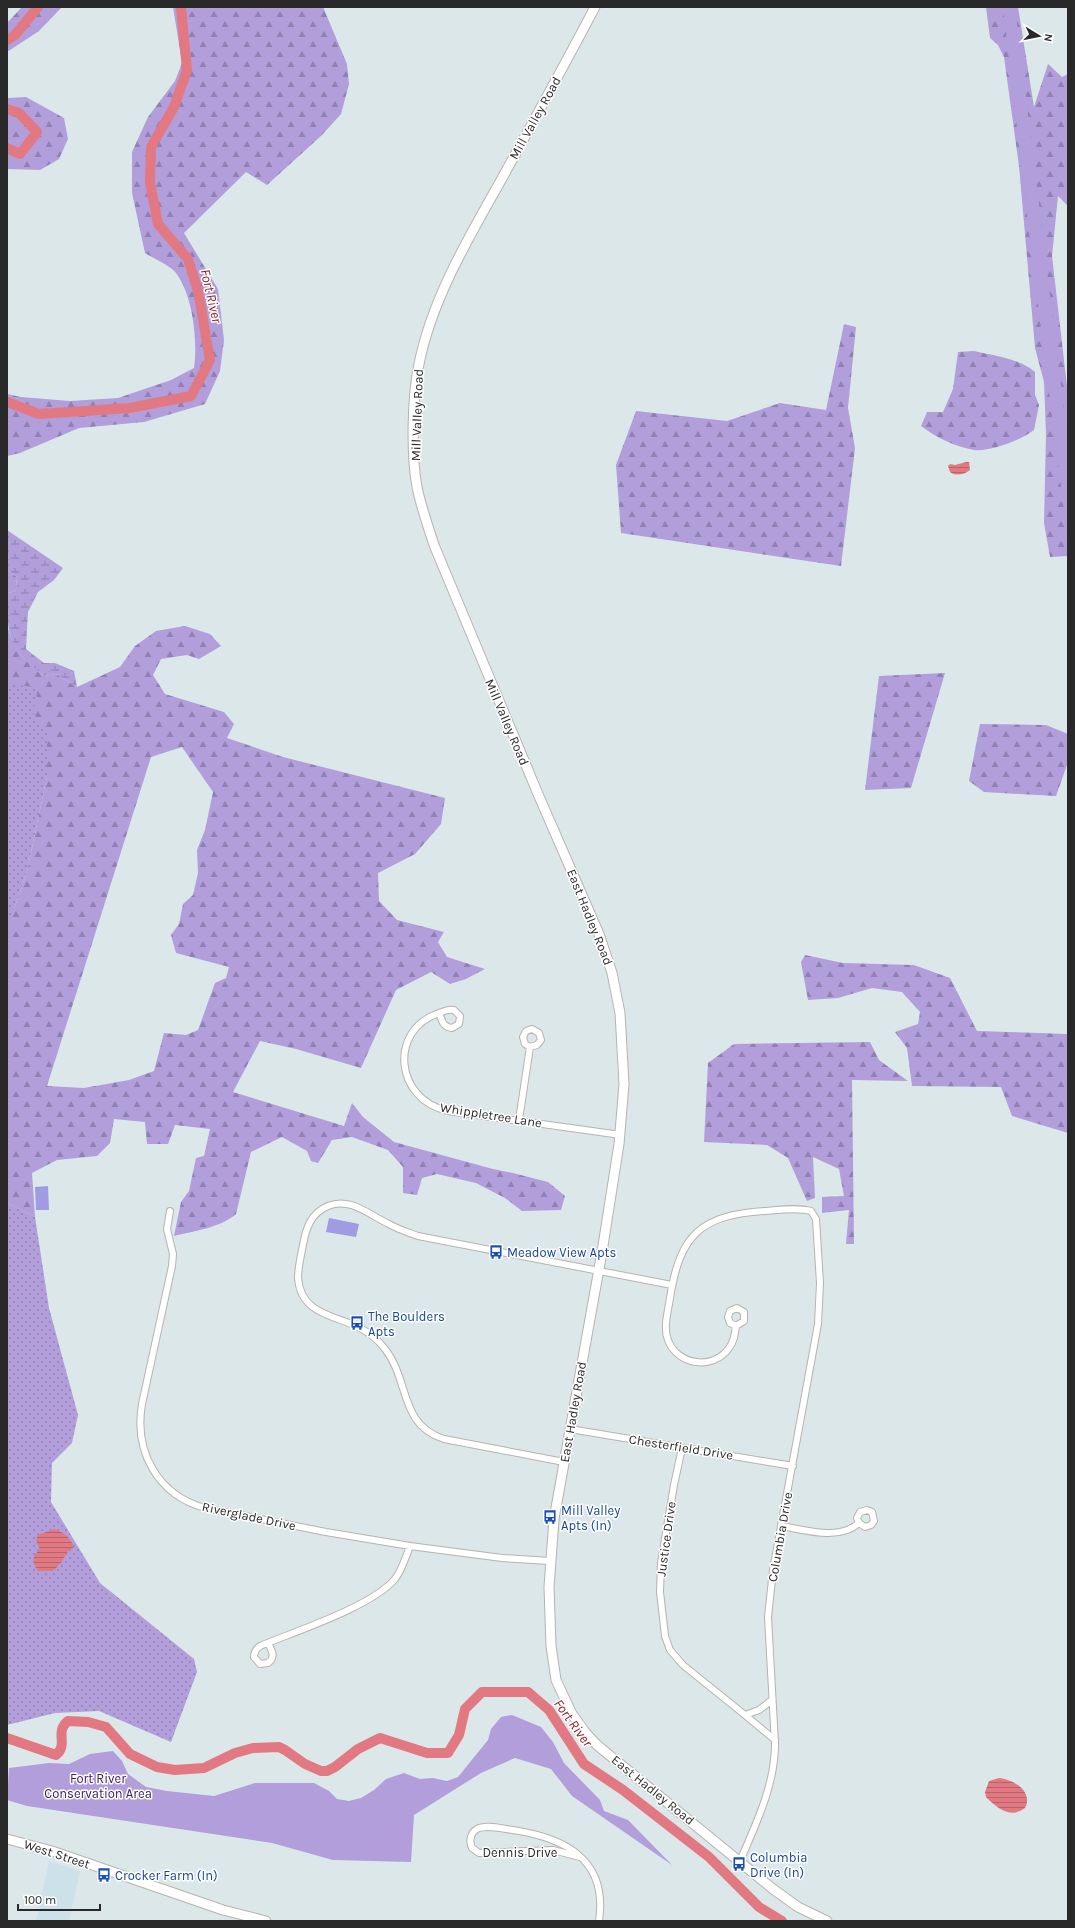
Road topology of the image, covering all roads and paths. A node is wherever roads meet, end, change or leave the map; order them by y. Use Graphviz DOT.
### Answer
graph roads {
  1 [pos="595,7"];
  2 [pos="538,794"];
  3 [pos="439,1013"];
  4 [pos="530,1047"];
  5 [pos="520,1120"];
  6 [pos="621,1135"];
  7 [pos="170,1211"];
  8 [pos="599,1271"];
  9 [pos="672,1285"];
  10 [pos="736,1326"];
  11 [pos="570,1429"];
  12 [pos="682,1448"];
  13 [pos="564,1462"];
  14 [pos="793,1466"];
  15 [pos="859,1524"];
  16 [pos="782,1526"];
  17 [pos="410,1546"];
  18 [pos="550,1561"];
  19 [pos="268,1643"];
  20 [pos="772,1700"];
  21 [pos="745,1715"];
  22 [pos="775,1740"];
  23 [pos="7,1839"];
  24 [pos="580,1857"];
  25 [pos="740,1861"];
  26 [pos="266,1921"];
  27 [pos="599,1921"];
  28 [pos="826,1921"];
  1 -- 2 [label="street, Mill Valley Road"];
  2 -- 6 [label="street, East Hadley Road"];
  3 -- 5 [label="street, Whippletree Lane"];
  4 -- 5 [label="street"];
  5 -- 6 [label="street, Whippletree Lane"];
  6 -- 8 [label="street, East Hadley Road"];
  7 -- 17 [label="street, Riverglade Drive"];
  8 -- 9 [label="street"];
  8 -- 11 [label="street, East Hadley Road"];
  8 -- 13 [label="street"];
  9 -- 10 [label="street"];
  9 -- 14 [label="street, Columbia Drive"];
  11 -- 12 [label="street, Chesterfield Drive"];
  11 -- 13 [label="street, East Hadley Road"];
  12 -- 14 [label="street, Chesterfield Drive"];
  12 -- 21 [label="street, Justice Drive"];
  13 -- 18 [label="street, East Hadley Road"];
  14 -- 16 [label="street, Columbia Drive"];
  15 -- 16 [label="street"];
  16 -- 20 [label="street, Columbia Drive"];
  17 -- 18 [label="street, Riverglade Drive"];
  17 -- 19 [label="street"];
  18 -- 25 [label="street, East Hadley Road"];
  20 -- 21 [label="street"];
  20 -- 22 [label="street, Columbia Drive"];
  21 -- 22 [label="street, Justice Drive"];
  22 -- 25 [label="street, Columbia Drive"];
  23 -- 26 [label="street, West Street"];
  24 -- 24 [label="street, Dennis Drive"];
  24 -- 27 [label="street, Dennis Drive"];
  25 -- 28 [label="street, East Hadley Road"];
}
